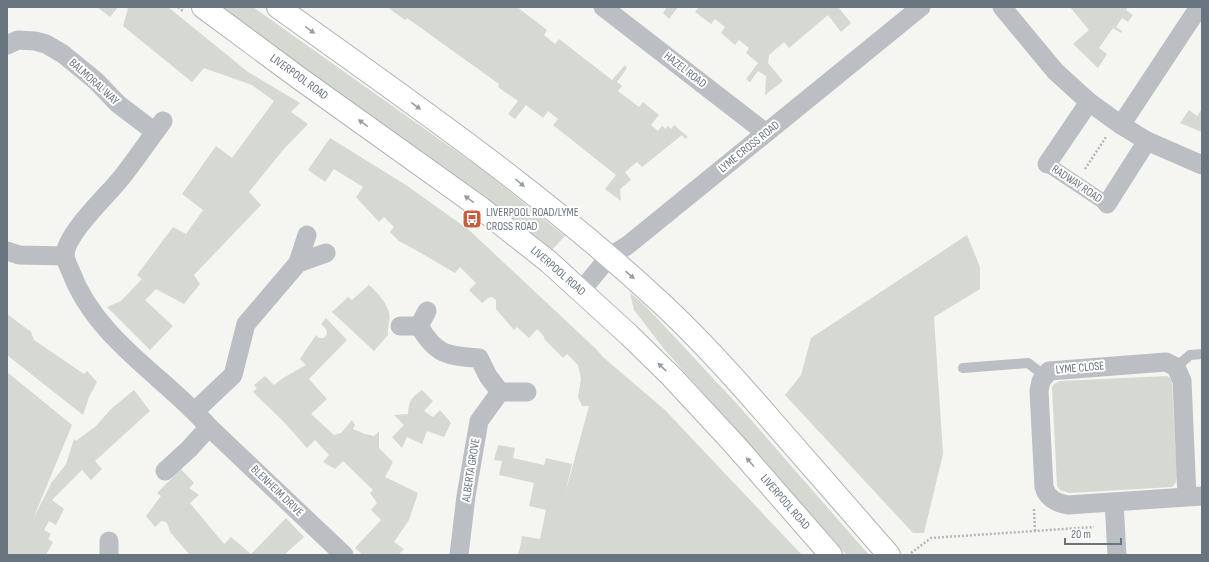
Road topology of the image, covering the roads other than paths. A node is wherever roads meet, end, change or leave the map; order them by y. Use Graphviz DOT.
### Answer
graph roads {
  1 [pos="278,7"];
  2 [pos="603,7"];
  3 [pos="921,7"];
  4 [pos="1002,7"];
  5 [pos="1199,7"];
  6 [pos="196,12"];
  7 [pos="7,45"];
  8 [pos="1090,102"];
  9 [pos="1114,131"];
  10 [pos="766,133"];
  11 [pos="1147,141"];
  12 [pos="1047,164"];
  13 [pos="1202,165"];
  14 [pos="1107,204"];
  15 [pos="308,235"];
  16 [pos="7,251"];
  17 [pos="326,253"];
  18 [pos="65,256"];
  19 [pos="609,257"];
  20 [pos="298,263"];
  21 [pos="581,291"];
  22 [pos="400,326"];
  23 [pos="1202,354"];
  24 [pos="1176,367"];
  25 [pos="963,368"];
  26 [pos="1045,376"];
  27 [pos="500,392"];
  28 [pos="527,392"];
  29 [pos="195,411"];
  30 [pos="210,427"];
  31 [pos="165,471"];
  32 [pos="1194,497"];
  33 [pos="1114,502"];
  34 [pos="344,555"];
  35 [pos="459,555"];
  36 [pos="831,555"];
  37 [pos="888,555"];
  38 [pos="1117,555"];
  1 -- 19 [label="highway, one-way"];
  2 -- 10 [label="street, HAZEL ROAD"];
  3 -- 10 [label="street, LYME CROSS ROAD"];
  4 -- 8 [label="street"];
  5 -- 9 [label="street"];
  21 -- 6 [label="highway, LIVERPOOL ROAD, one-way"];
  7 -- 18 [label="street, BALMORAL WAY"];
  8 -- 9 [label="street"];
  8 -- 12 [label="street, RADWAY ROAD"];
  9 -- 11 [label="street"];
  10 -- 19 [label="street, LYME CROSS ROAD"];
  11 -- 13 [label="street"];
  11 -- 14 [label="street, RADWAY ROAD"];
  12 -- 14 [label="street, RADWAY ROAD"];
  15 -- 20 [label="street"];
  16 -- 18 [label="street"];
  17 -- 20 [label="street"];
  18 -- 29 [label="street, BLENHEIM DRIVE"];
  19 -- 21 [label="street, LYME CROSS ROAD"];
  19 -- 37 [label="highway, one-way"];
  20 -- 29 [label="street"];
  36 -- 21 [label="highway, LIVERPOOL ROAD, one-way"];
  22 -- 27 [label="street"];
  23 -- 24 [label="lane"];
  24 -- 26 [label="street, LYME CLOSE"];
  24 -- 32 [label="street, LYME CLOSE"];
  25 -- 26 [label="lane"];
  26 -- 33 [label="street, LYME CLOSE"];
  27 -- 28 [label="street"];
  27 -- 35 [label="street, ALBERTA GROVE"];
  29 -- 30 [label="street, BLENHEIM DRIVE"];
  30 -- 31 [label="street"];
  30 -- 34 [label="street, BLENHEIM DRIVE"];
  32 -- 33 [label="street, LYME CLOSE"];
  33 -- 38 [label="street"];
}
